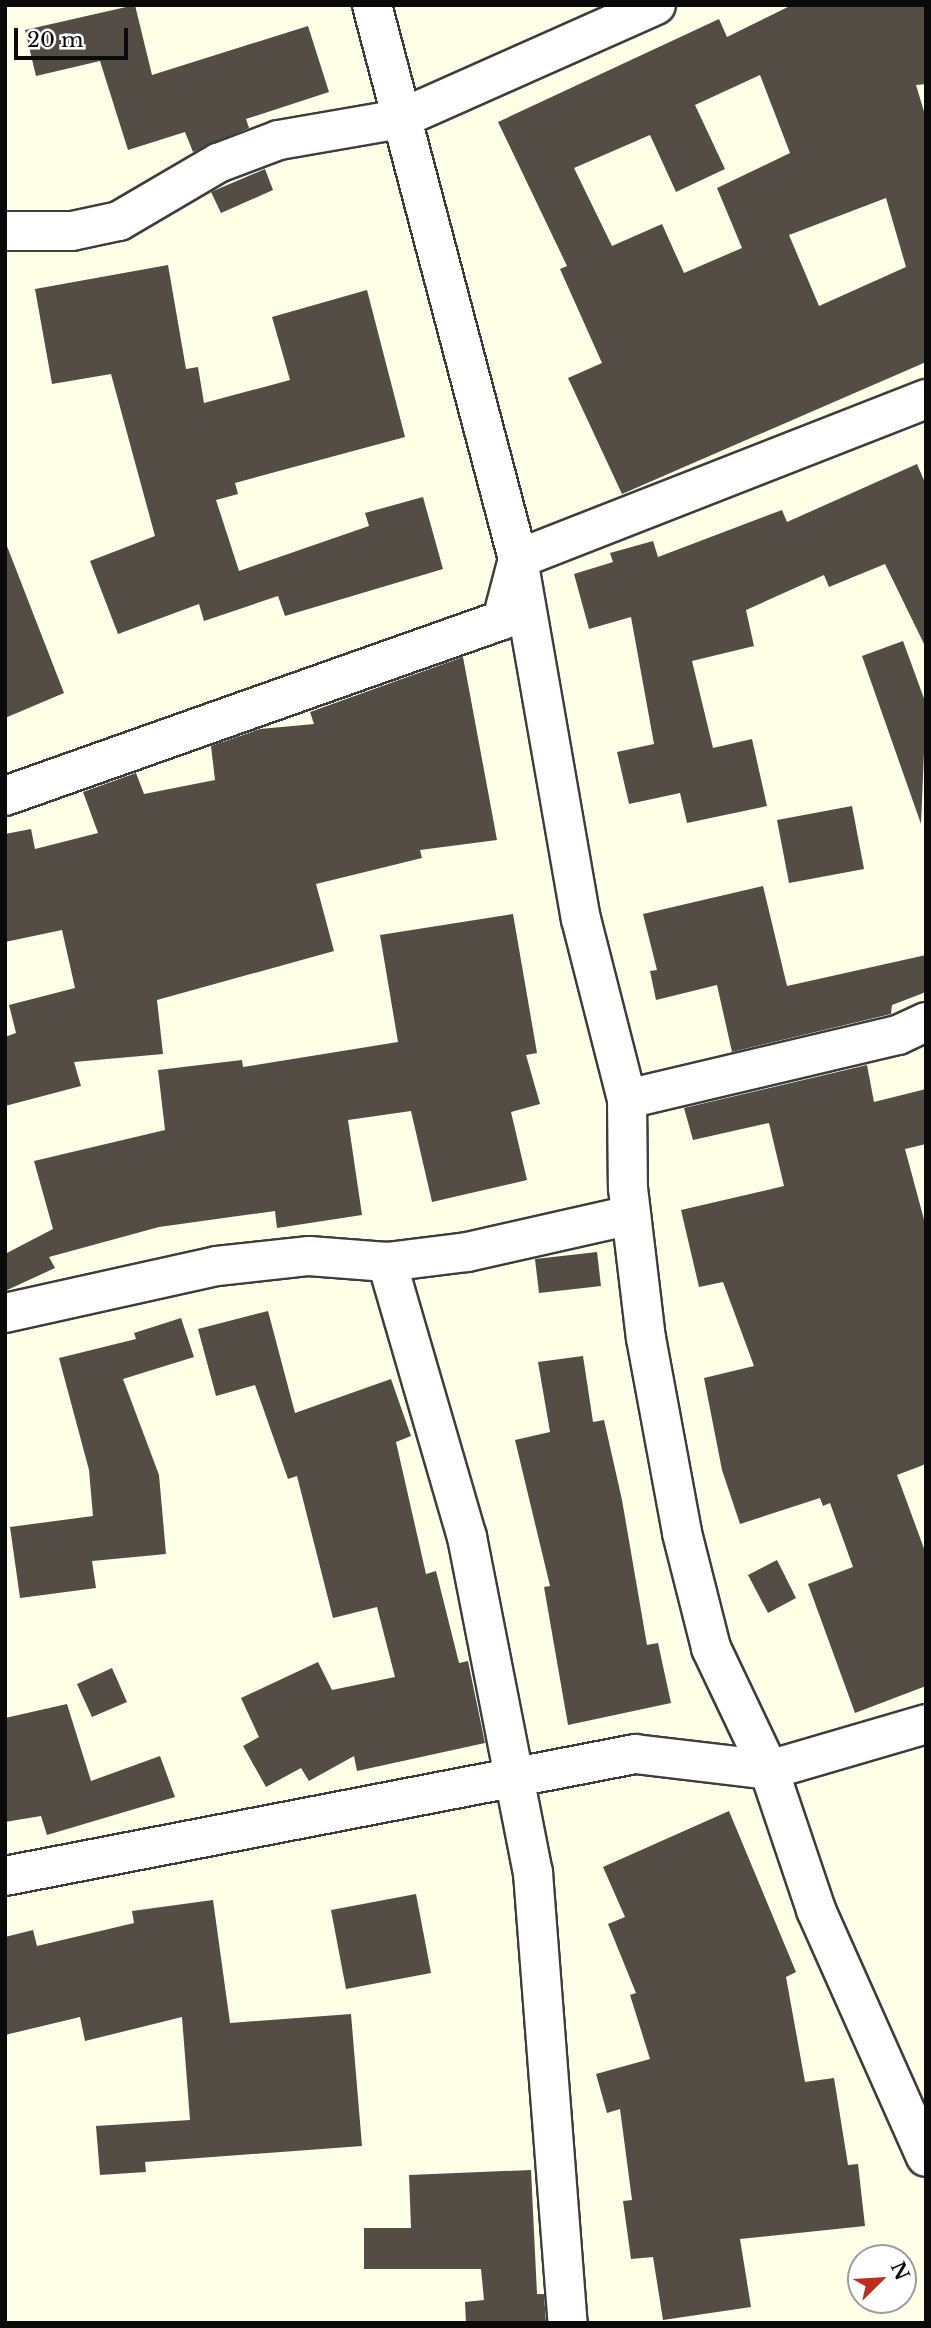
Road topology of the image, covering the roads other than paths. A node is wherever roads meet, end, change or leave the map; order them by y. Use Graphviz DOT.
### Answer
graph roads {
  1 [pos="372,5"];
  2 [pos="656,5"];
  3 [pos="400,119"];
  4 [pos="5,231"];
  5 [pos="926,399"];
  6 [pos="518,559"];
  7 [pos="5,796"];
  8 [pos="926,1022"];
  9 [pos="627,1099"];
  10 [pos="631,1215"];
  11 [pos="387,1262"];
  12 [pos="5,1312"];
  13 [pos="926,1724"];
  14 [pos="769,1770"];
  15 [pos="514,1778"];
  16 [pos="5,1876"];
  17 [pos="926,2157"];
  18 [pos="568,2323"];
  1 -- 3 [label="street"];
  2 -- 3 [label="street"];
  3 -- 4 [label="street"];
  3 -- 6 [label="street"];
  5 -- 6 [label="street"];
  6 -- 7 [label="street"];
  6 -- 9 [label="street"];
  8 -- 9 [label="street"];
  9 -- 10 [label="street"];
  10 -- 11 [label="street"];
  10 -- 14 [label="street"];
  11 -- 12 [label="street"];
  11 -- 15 [label="street"];
  13 -- 14 [label="street"];
  14 -- 15 [label="street"];
  14 -- 17 [label="street"];
  15 -- 16 [label="street"];
  15 -- 18 [label="street"];
}
